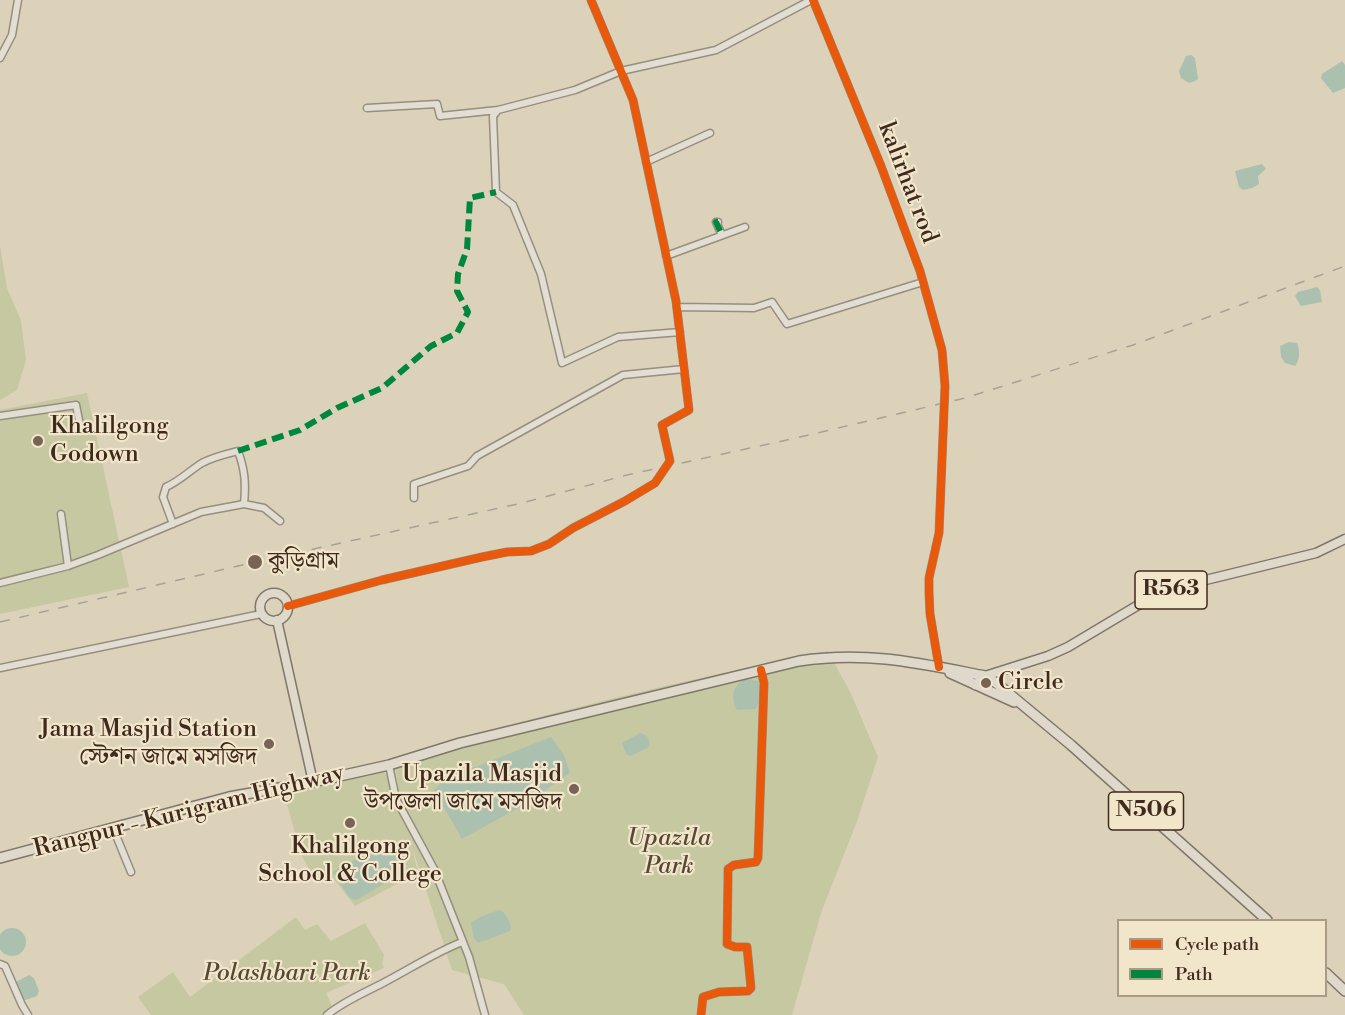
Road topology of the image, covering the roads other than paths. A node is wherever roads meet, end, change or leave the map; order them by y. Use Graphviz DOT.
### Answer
graph roads {
  1 [pos="18,0"];
  2 [pos="591,0"];
  3 [pos="812,0"];
  4 [pos="0,58"];
  5 [pos="621,71"];
  6 [pos="367,108"];
  7 [pos="498,110"];
  8 [pos="710,133"];
  9 [pos="646,162"];
  10 [pos="718,222"];
  11 [pos="745,227"];
  12 [pos="722,235"];
  13 [pos="666,256"];
  14 [pos="923,282"];
  15 [pos="676,307"];
  16 [pos="680,332"];
  17 [pos="684,369"];
  18 [pos="0,416"];
  19 [pos="80,425"];
  20 [pos="414,498"];
  21 [pos="244,504"];
  22 [pos="61,514"];
  23 [pos="280,521"];
  24 [pos="172,524"];
  25 [pos="1345,539"];
  26 [pos="68,566"];
  27 [pos="0,583"];
  28 [pos="288,606"];
  29 [pos="261,614"];
  30 [pos="277,620"];
  31 [pos="939,667"];
  32 [pos="0,668"];
  33 [pos="1007,669"];
  34 [pos="761,670"];
  35 [pos="985,676"];
  36 [pos="995,682"];
  37 [pos="975,685"];
  38 [pos="988,691"];
  39 [pos="1022,705"];
  40 [pos="389,765"];
  41 [pos="313,782"];
  42 [pos="113,828"];
  43 [pos="0,858"];
  44 [pos="131,872"];
  45 [pos="1265,919"];
  46 [pos="462,942"];
  47 [pos="0,964"];
  48 [pos="1327,974"];
  49 [pos="1345,991"];
  50 [pos="28,1015"];
  51 [pos="327,1015"];
  52 [pos="485,1015"];
  53 [pos="701,1015"];
  1 -- 4 [label="street"];
  2 -- 5 [label="street"];
  3 -- 5 [label="street"];
  3 -- 14 [label="street, kalirhat rod"];
  5 -- 7 [label="street"];
  5 -- 9 [label="street"];
  6 -- 7 [label="street"];
  7 -- 16 [label="street"];
  8 -- 9 [label="street"];
  9 -- 13 [label="street"];
  10 -- 12 [label="street"];
  11 -- 12 [label="street"];
  12 -- 13 [label="street"];
  13 -- 15 [label="street"];
  14 -- 15 [label="street"];
  14 -- 31 [label="street, kalirhat rod"];
  15 -- 16 [label="street"];
  16 -- 17 [label="street"];
  17 -- 20 [label="street"];
  17 -- 28 [label="street"];
  18 -- 19 [label="street"];
  21 -- 23 [label="street"];
  21 -- 24 [label="street"];
  21 -- 24 [label="street"];
  22 -- 26 [label="street"];
  24 -- 26 [label="street"];
  25 -- 33 [label="main road, R563"];
  26 -- 27 [label="street"];
  28 -- 29 [label="main road"];
  28 -- 30 [label="main road"];
  29 -- 30 [label="main road"];
  29 -- 32 [label="street"];
  30 -- 41 [label="main road"];
  31 -- 34 [label="highway, Rangpur - Kurigram Highway / N506"];
  31 -- 35 [label="highway, N506"];
  31 -- 37 [label="highway, N506"];
  33 -- 35 [label="main road, R563"];
  33 -- 36 [label="main road, R563"];
  34 -- 40 [label="highway, Rangpur - Kurigram Highway / N506"];
  34 -- 53 [label="street"];
  35 -- 36 [label="highway, N506"];
  35 -- 37 [label="main road, R563"];
  36 -- 38 [label="main road, R563"];
  36 -- 39 [label="highway, N506"];
  37 -- 38 [label="highway, N506"];
  38 -- 39 [label="highway, N506"];
  39 -- 45 [label="highway, N506"];
  40 -- 41 [label="highway, Rangpur - Kurigram Highway / N506"];
  40 -- 46 [label="street"];
  41 -- 42 [label="highway, Rangpur - Kurigram Highway / N506"];
  42 -- 43 [label="highway, Rangpur - Kurigram Highway / N506"];
  42 -- 44 [label="street"];
  46 -- 51 [label="street"];
  46 -- 52 [label="street"];
  47 -- 50 [label="street"];
  48 -- 49 [label="highway"];
}
